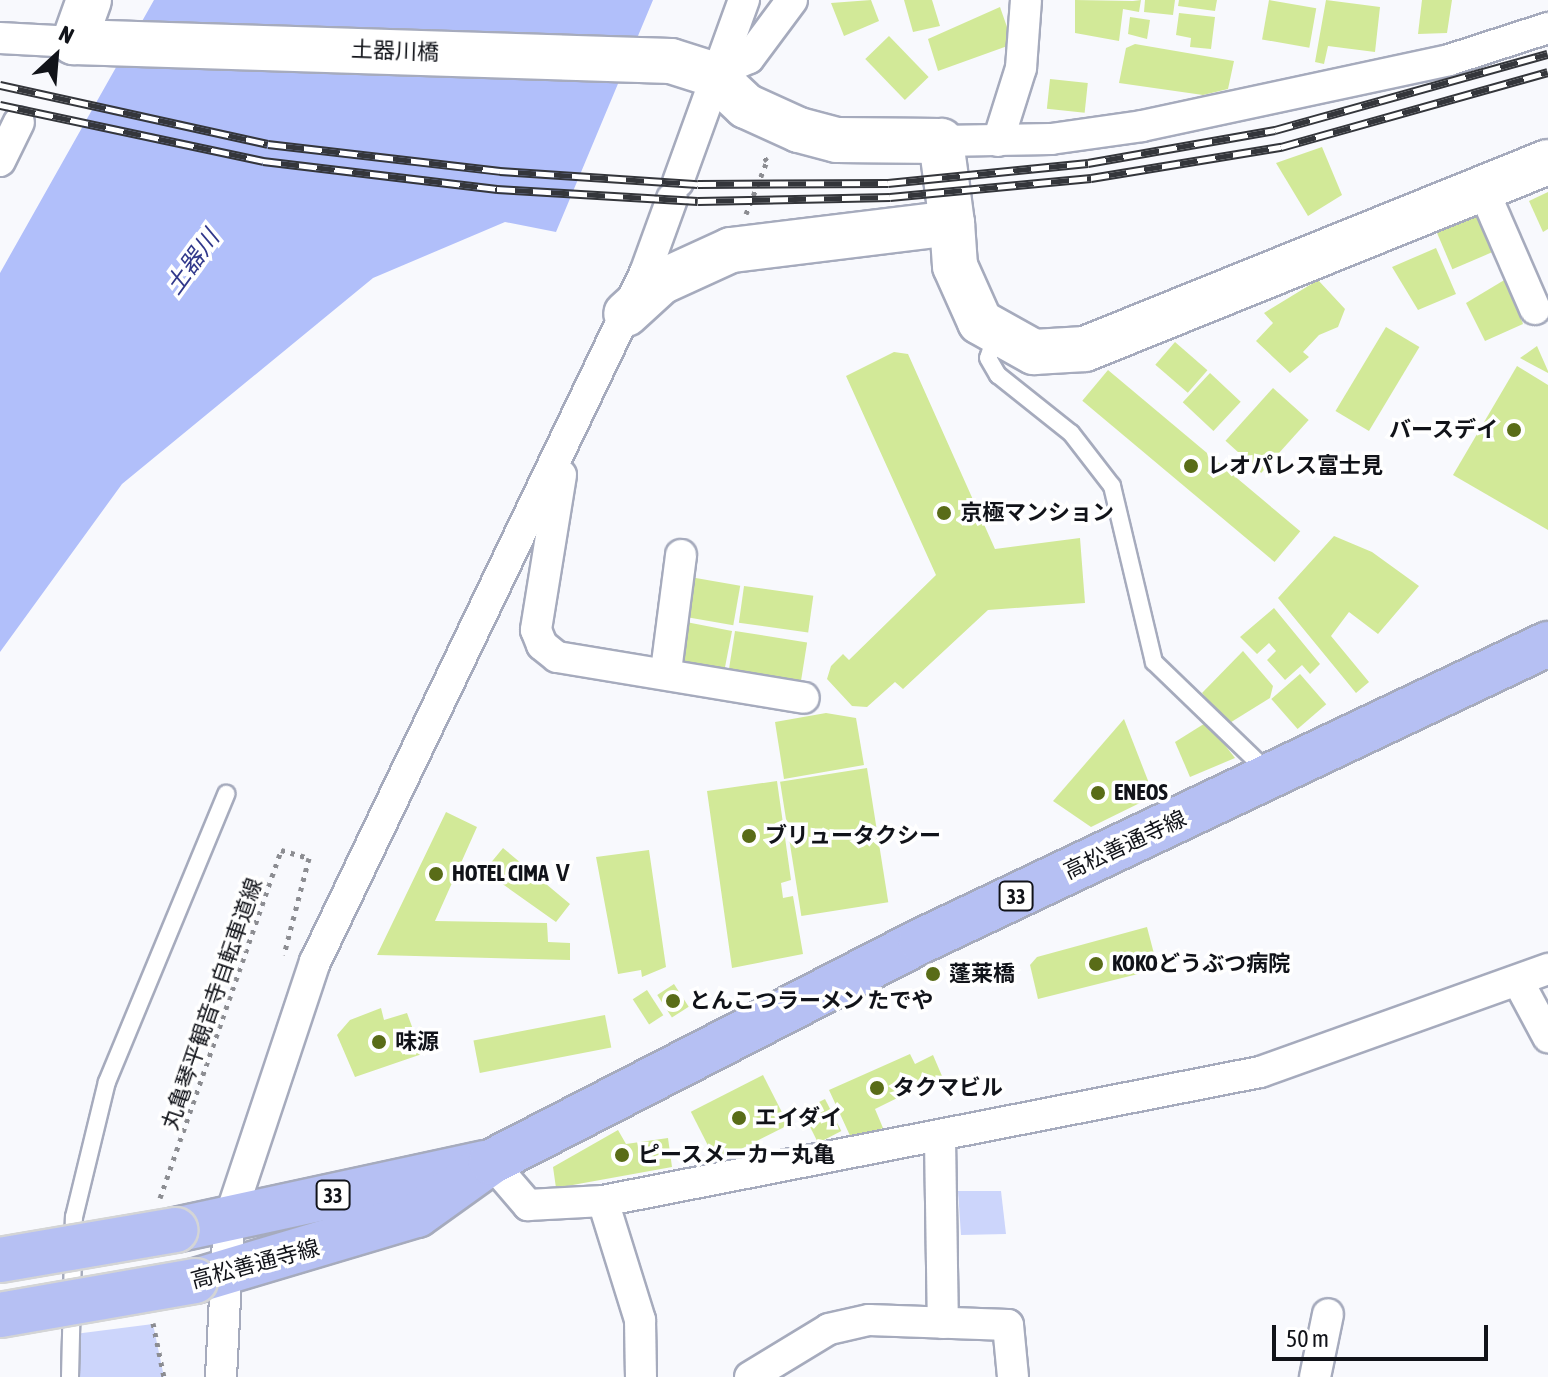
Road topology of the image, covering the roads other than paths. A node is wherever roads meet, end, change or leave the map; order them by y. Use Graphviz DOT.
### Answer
graph roads {
  1 [pos="89,0"];
  2 [pos="744,0"];
  3 [pos="792,0"];
  4 [pos="1026,0"];
  5 [pos="1548,28"];
  6 [pos="0,38"];
  7 [pos="74,42"];
  8 [pos="712,74"];
  9 [pos="19,122"];
  10 [pos="941,141"];
  11 [pos="998,141"];
  12 [pos="0,161"];
  13 [pos="1548,162"];
  14 [pos="1482,187"];
  15 [pos="952,223"];
  16 [pos="1535,309"];
  17 [pos="626,314"];
  18 [pos="996,334"];
  19 [pos="567,437"];
  20 [pos="681,555"];
  21 [pos="1548,644"];
  22 [pos="666,671"];
  23 [pos="804,698"];
  24 [pos="1271,775"];
  25 [pos="226,794"];
  26 [pos="1548,969"];
  27 [pos="1518,981"];
  28 [pos="1548,1037"];
  29 [pos="940,1139"];
  30 [pos="491,1162"];
  31 [pos="603,1201"];
  32 [pos="229,1220"];
  33 [pos="0,1260"];
  34 [pos="208,1278"];
  35 [pos="1328,1314"];
  36 [pos="0,1315"];
  37 [pos="943,1323"];
  38 [pos="70,1377"];
  39 [pos="221,1377"];
  40 [pos="641,1377"];
  41 [pos="750,1377"];
  42 [pos="1013,1377"];
  43 [pos="1315,1377"];
  1 -- 7 [label="street"];
  2 -- 8 [label="street"];
  3 -- 8 [label="street"];
  4 -- 11 [label="street"];
  5 -- 11 [label="street"];
  6 -- 7 [label="street"];
  7 -- 8 [label="street, 土器川橋"];
  8 -- 10 [label="street"];
  8 -- 17 [label="street"];
  9 -- 12 [label="street"];
  10 -- 11 [label="street"];
  10 -- 15 [label="street"];
  13 -- 14 [label="street"];
  14 -- 16 [label="street"];
  14 -- 18 [label="street"];
  15 -- 17 [label="street"];
  15 -- 18 [label="street"];
  17 -- 19 [label="street"];
  18 -- 24 [label="lane"];
  19 -- 22 [label="street"];
  19 -- 32 [label="street"];
  20 -- 22 [label="street"];
  21 -- 24 [label="main road, 高松善通寺線 / 33"];
  22 -- 23 [label="street"];
  24 -- 30 [label="main road, 高松善通寺線 / 33"];
  25 -- 38 [label="lane"];
  26 -- 27 [label="street"];
  27 -- 28 [label="street"];
  27 -- 29 [label="street"];
  29 -- 31 [label="street"];
  29 -- 37 [label="street"];
  30 -- 31 [label="street"];
  30 -- 32 [label="main road, 高松善通寺線 / 33"];
  30 -- 34 [label="main road, 高松善通寺線 / 33"];
  31 -- 40 [label="street"];
  32 -- 33 [label="main road, 高松善通寺線 / 33, bridge"];
  32 -- 34 [label="street"];
  34 -- 36 [label="main road, 高松善通寺線 / 33, bridge"];
  34 -- 39 [label="street"];
  35 -- 43 [label="street"];
  37 -- 41 [label="street"];
  37 -- 42 [label="street"];
}
